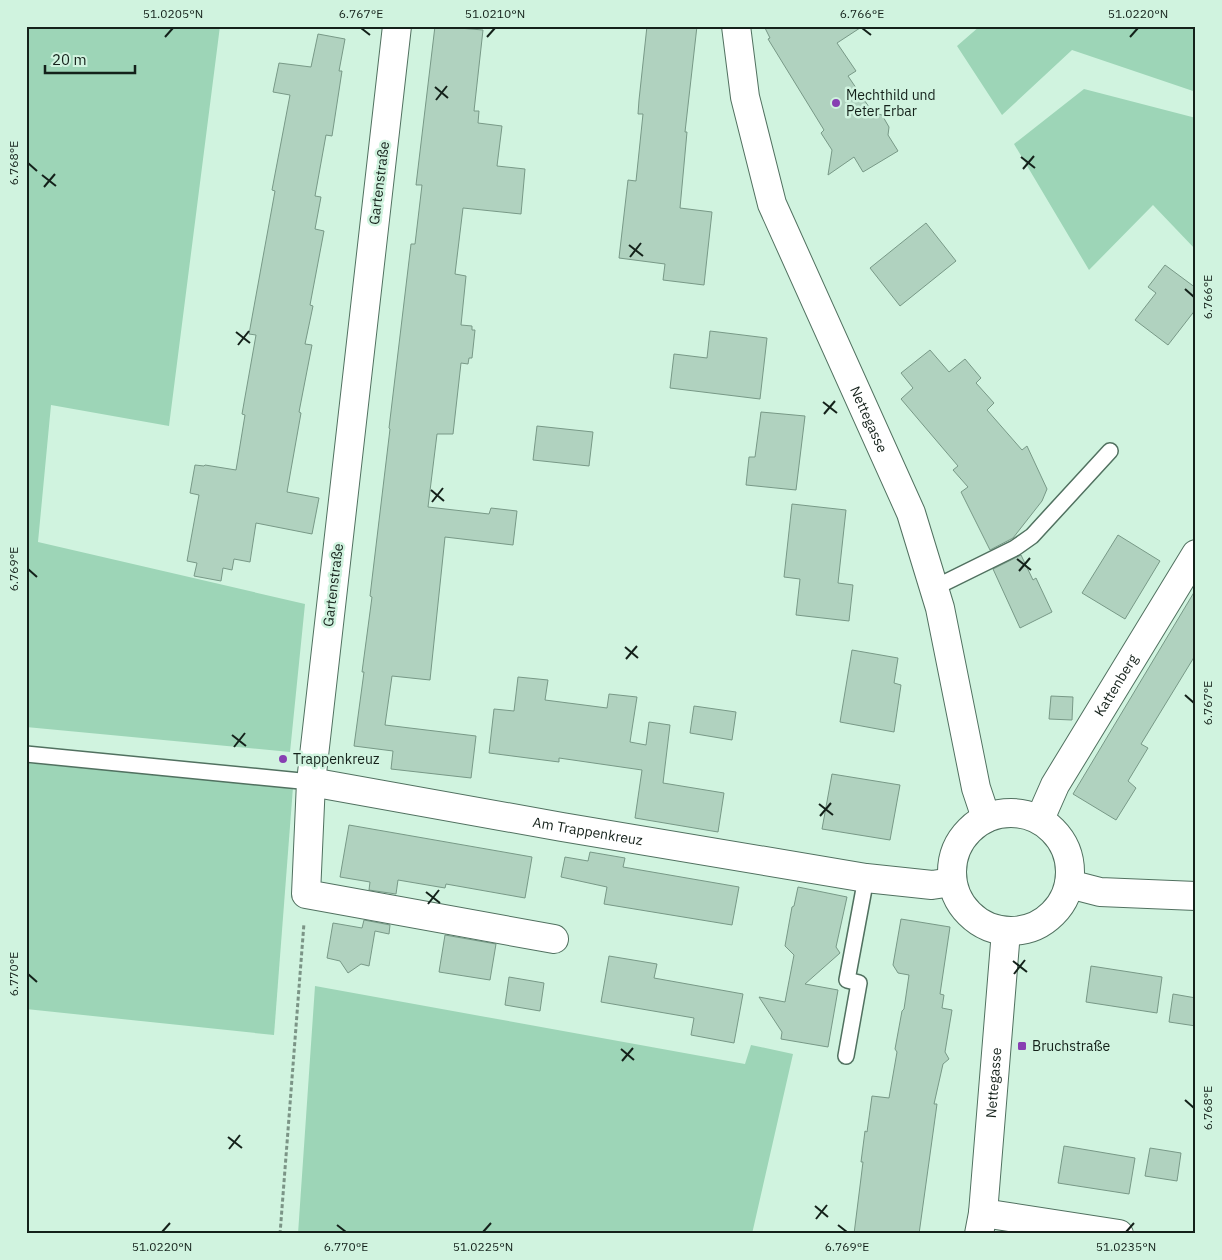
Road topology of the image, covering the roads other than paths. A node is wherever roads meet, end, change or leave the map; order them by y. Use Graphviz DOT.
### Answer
graph roads {
  1 [pos="397,26"];
  2 [pos="736,26"];
  3 [pos="1110,451"];
  4 [pos="1196,554"];
  5 [pos="934,588"];
  6 [pos="26,754"];
  7 [pos="311,782"];
  8 [pos="986,818"];
  9 [pos="1040,819"];
  10 [pos="866,878"];
  11 [pos="952,882"];
  12 [pos="1070,884"];
  13 [pos="1196,896"];
  14 [pos="1006,931"];
  15 [pos="554,939"];
  16 [pos="846,1056"];
  17 [pos="981,1223"];
  18 [pos="1119,1234"];
  1 -- 7 [label="street, Gartenstraße"];
  2 -- 5 [label="street, Nettegasse"];
  3 -- 5 [label="lane"];
  4 -- 9 [label="street, Kattenberg"];
  5 -- 8 [label="street, Nettegasse"];
  6 -- 7 [label="lane"];
  7 -- 10 [label="street, Am Trappenkreuz"];
  7 -- 15 [label="street, Gartenstraße"];
  8 -- 9 [label="street"];
  8 -- 11 [label="street"];
  9 -- 12 [label="street"];
  10 -- 11 [label="street, Am Trappenkreuz"];
  10 -- 16 [label="lane"];
  11 -- 14 [label="street"];
  12 -- 13 [label="street"];
  12 -- 14 [label="street"];
  14 -- 17 [label="street, Nettegasse"];
  17 -- 18 [label="street"];
}
